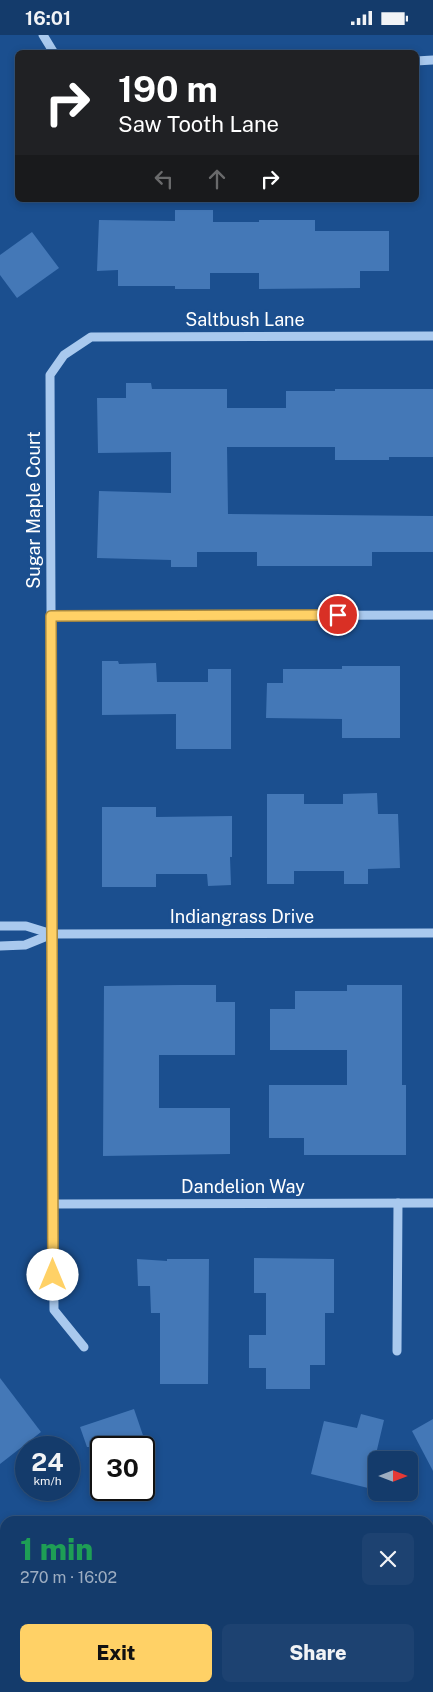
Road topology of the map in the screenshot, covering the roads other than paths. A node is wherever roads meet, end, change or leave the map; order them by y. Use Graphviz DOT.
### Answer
graph roads {
  1 [pos="43,35"];
  2 [pos="52,50"];
  3 [pos="433,60"];
  4 [pos="419,61"];
  5 [pos="433,335"];
  6 [pos="64,355"];
  7 [pos="433,615"];
  8 [pos="51,616"];
  9 [pos="0,926"];
  10 [pos="433,933"];
  11 [pos="52,934"];
  12 [pos="0,946"];
  13 [pos="398,1203"];
  14 [pos="433,1203"];
  15 [pos="53,1204"];
  16 [pos="84,1347"];
  17 [pos="397,1351"];
  1 -- 2 [label="street"];
  3 -- 4 [label="street"];
  5 -- 6 [label="street, Saltbush Lane"];
  6 -- 8 [label="street, Sugar Maple Court"];
  7 -- 8 [label="street"];
  8 -- 11 [label="street, Sugar Maple Court"];
  9 -- 11 [label="street, Indiangrass Drive"];
  10 -- 11 [label="street, Indiangrass Drive"];
  11 -- 12 [label="street, Indiangrass Drive"];
  11 -- 15 [label="street, Sugar Maple Court"];
  13 -- 14 [label="street, Dandelion Way"];
  13 -- 15 [label="street, Dandelion Way"];
  13 -- 17 [label="street"];
  15 -- 16 [label="street, Sugar Maple Court"];
}
